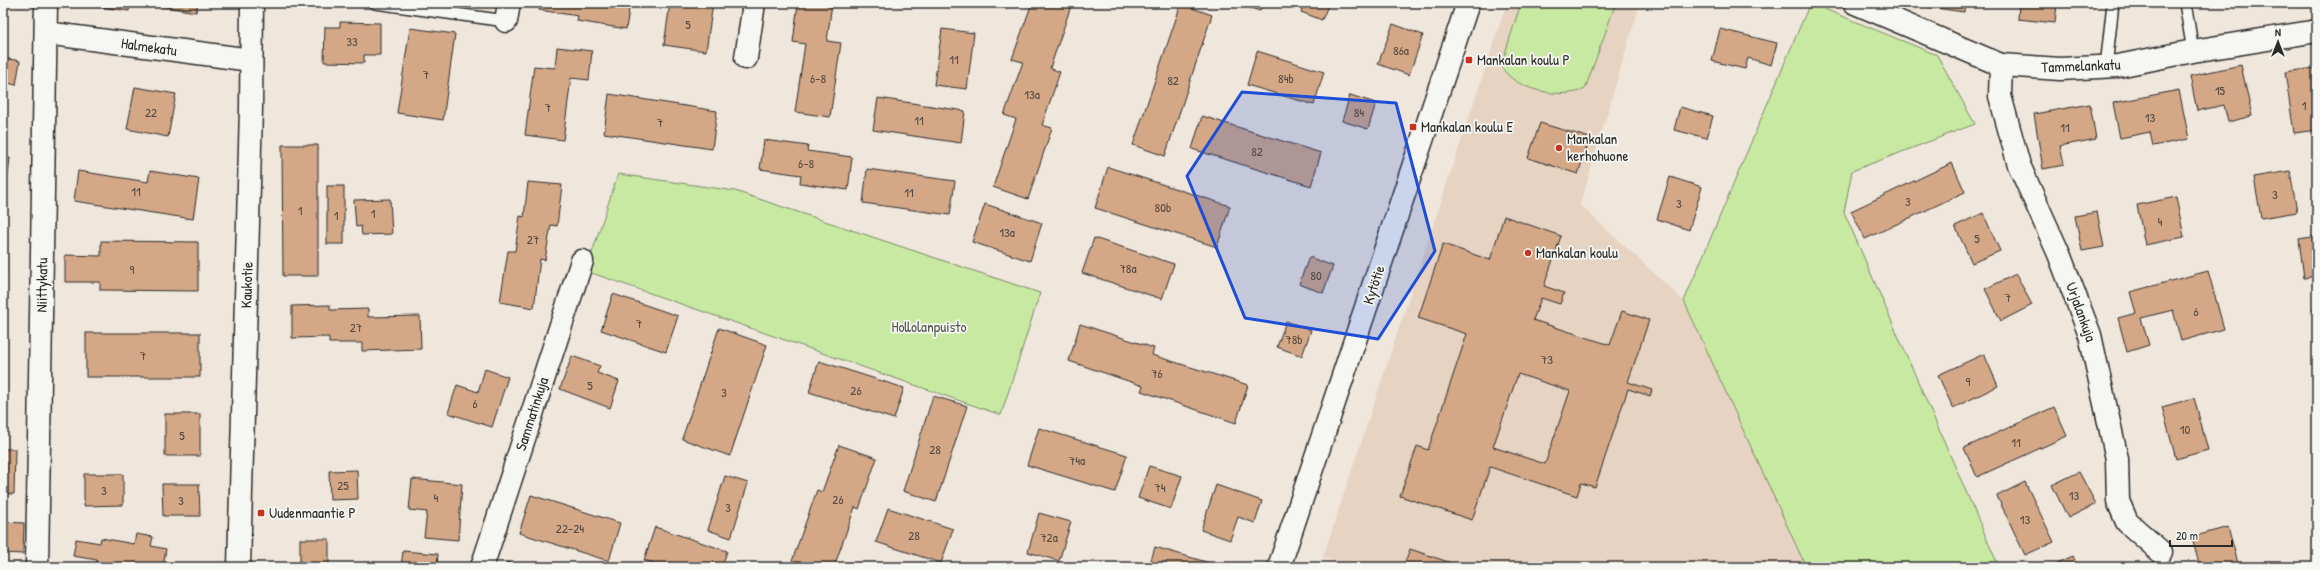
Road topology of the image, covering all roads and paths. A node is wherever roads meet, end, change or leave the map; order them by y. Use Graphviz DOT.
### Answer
graph roads {
  1 [pos="46,3"];
  2 [pos="252,3"];
  3 [pos="375,3"];
  4 [pos="754,3"];
  5 [pos="1468,3"];
  6 [pos="1854,3"];
  7 [pos="2113,3"];
  8 [pos="2185,3"];
  9 [pos="508,12"];
  10 [pos="2317,31"];
  11 [pos="46,33"];
  12 [pos="2192,51"];
  13 [pos="746,58"];
  14 [pos="251,60"];
  15 [pos="2001,65"];
  16 [pos="2106,67"];
  17 [pos="582,261"];
  18 [pos="2161,552"];
  19 [pos="37,567"];
  20 [pos="239,567"];
  21 [pos="482,567"];
  22 [pos="1279,567"];
  1 -- 11 [label="street, Niittykatu"];
  2 -- 14 [label="street, Kaukotie"];
  3 -- 9 [label="lane"];
  4 -- 13 [label="street"];
  5 -- 22 [label="street, Kytötie"];
  6 -- 15 [label="street, Tammelankatu"];
  7 -- 16 [label="lane"];
  8 -- 12 [label="lane"];
  10 -- 12 [label="street, Tammelankatu"];
  11 -- 14 [label="street, Halmekatu"];
  11 -- 19 [label="street, Niittykatu"];
  12 -- 16 [label="street, Tammelankatu"];
  14 -- 20 [label="street, Kaukotie"];
  15 -- 16 [label="street, Tammelankatu"];
  15 -- 18 [label="street, Urjalankuja"];
  17 -- 21 [label="street, Sammatinkuja"];
}
